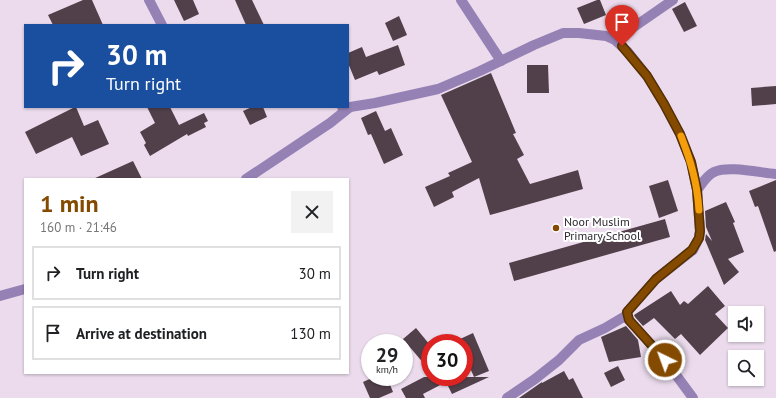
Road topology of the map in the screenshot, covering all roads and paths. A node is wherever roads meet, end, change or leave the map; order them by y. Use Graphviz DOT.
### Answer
graph roads {
  1 [pos="149,0"];
  2 [pos="461,0"];
  3 [pos="673,0"];
  4 [pos="161,24"];
  5 [pos="615,40"];
  6 [pos="501,61"];
  7 [pos="349,107"];
  8 [pos="345,108"];
  9 [pos="776,174"];
  10 [pos="248,178"];
  11 [pos="697,190"];
  12 [pos="24,289"];
  13 [pos="0,296"];
  14 [pos="627,315"];
  15 [pos="506,398"];
  16 [pos="692,398"];
  1 -- 4 [label="street"];
  2 -- 6 [label="street"];
  3 -- 5 [label="street"];
  5 -- 6 [label="street"];
  5 -- 11 [label="street"];
  6 -- 7 [label="street"];
  8 -- 10 [label="street"];
  9 -- 11 [label="street"];
  11 -- 14 [label="street"];
  12 -- 13 [label="street"];
  14 -- 15 [label="street"];
  14 -- 16 [label="street"];
}
